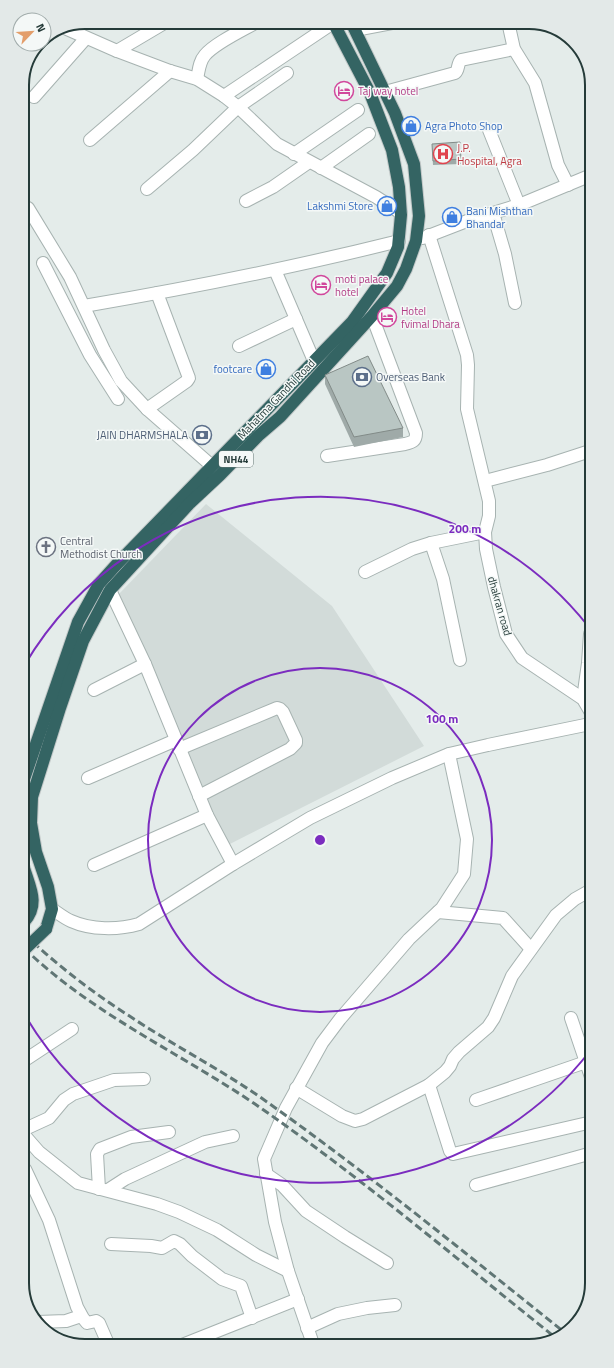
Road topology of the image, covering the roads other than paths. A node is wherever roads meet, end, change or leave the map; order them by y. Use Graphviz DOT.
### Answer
graph roads {
  1 [pos="154,29"];
  2 [pos="245,29"];
  3 [pos="323,29"];
  4 [pos="337,29"];
  5 [pos="354,29"];
  6 [pos="510,29"];
  7 [pos="71,31"];
  8 [pos="86,38"];
  9 [pos="514,49"];
  10 [pos="117,51"];
  11 [pos="170,71"];
  12 [pos="287,73"];
  13 [pos="197,79"];
  14 [pos="385,92"];
  15 [pos="224,96"];
  16 [pos="34,98"];
  17 [pos="238,107"];
  18 [pos="358,110"];
  19 [pos="489,130"];
  20 [pos="369,134"];
  21 [pos="90,140"];
  22 [pos="294,154"];
  23 [pos="309,162"];
  24 [pos="322,168"];
  25 [pos="585,178"];
  26 [pos="568,185"];
  27 [pos="147,189"];
  28 [pos="246,201"];
  29 [pos="519,204"];
  30 [pos="29,210"];
  31 [pos="401,213"];
  32 [pos="493,213"];
  33 [pos="429,234"];
  34 [pos="399,240"];
  35 [pos="416,241"];
  36 [pos="43,263"];
  37 [pos="275,270"];
  38 [pos="157,293"];
  39 [pos="515,303"];
  40 [pos="84,306"];
  41 [pos="372,316"];
  42 [pos="296,319"];
  43 [pos="90,337"];
  44 [pos="240,346"];
  45 [pos="314,361"];
  46 [pos="118,399"];
  47 [pos="147,409"];
  48 [pos="585,453"];
  49 [pos="327,456"];
  50 [pos="212,466"];
  51 [pos="484,481"];
  52 [pos="485,532"];
  53 [pos="431,543"];
  54 [pos="365,572"];
  55 [pos="110,590"];
  56 [pos="460,660"];
  57 [pos="145,664"];
  58 [pos="585,676"];
  59 [pos="94,690"];
  60 [pos="580,697"];
  61 [pos="585,704"];
  62 [pos="585,725"];
  63 [pos="178,744"];
  64 [pos="449,754"];
  65 [pos="29,764"];
  66 [pos="88,778"];
  67 [pos="199,796"];
  68 [pos="207,815"];
  69 [pos="232,864"];
  70 [pos="94,865"];
  71 [pos="29,884"];
  72 [pos="585,893"];
  73 [pos="52,909"];
  74 [pos="438,912"];
  75 [pos="29,914"];
  76 [pos="29,945"];
  77 [pos="531,949"];
  78 [pos="571,1018"];
  79 [pos="72,1029"];
  80 [pos="29,1057"];
  81 [pos="585,1059"];
  82 [pos="585,1062"];
  83 [pos="144,1078"];
  84 [pos="429,1085"];
  85 [pos="296,1088"];
  86 [pos="476,1100"];
  87 [pos="585,1123"];
  88 [pos="29,1127"];
  89 [pos="168,1132"];
  90 [pos="233,1136"];
  91 [pos="29,1141"];
  92 [pos="585,1155"];
  93 [pos="266,1174"];
  94 [pos="29,1178"];
  95 [pos="476,1185"];
  96 [pos="103,1189"];
  97 [pos="111,1244"];
  98 [pos="387,1263"];
  99 [pos="288,1271"];
  100 [pos="298,1299"];
  101 [pos="395,1305"];
  102 [pos="82,1316"];
  103 [pos="252,1318"];
  104 [pos="44,1322"];
  105 [pos="307,1328"];
  106 [pos="107,1339"];
  107 [pos="198,1339"];
  108 [pos="311,1339"];
  1 -- 10 [label="street"];
  2 -- 13 [label="street"];
  3 -- 15 [label="street"];
  4 -- 31 [label="highway, Mahatma Gandhi Road / NH44"];
  5 -- 14 [label="highway, Mahatma Gandhi Road / NH44"];
  6 -- 9 [label="street"];
  7 -- 8 [label="street"];
  8 -- 10 [label="street"];
  8 -- 16 [label="street"];
  9 -- 14 [label="street"];
  9 -- 26 [label="street"];
  10 -- 11 [label="street"];
  11 -- 13 [label="street"];
  11 -- 21 [label="street"];
  12 -- 17 [label="street"];
  13 -- 15 [label="street"];
  14 -- 35 [label="highway, Mahatma Gandhi Road / NH44"];
  15 -- 17 [label="street"];
  17 -- 22 [label="street"];
  17 -- 27 [label="street"];
  18 -- 22 [label="street"];
  19 -- 29 [label="street"];
  20 -- 24 [label="street"];
  22 -- 23 [label="street"];
  23 -- 24 [label="street"];
  23 -- 28 [label="street"];
  24 -- 31 [label="street"];
  25 -- 26 [label="street"];
  26 -- 29 [label="street"];
  29 -- 32 [label="street"];
  30 -- 40 [label="street"];
  31 -- 34 [label="highway, Mahatma Gandhi Road / NH44"];
  32 -- 33 [label="street"];
  32 -- 39 [label="street"];
  33 -- 35 [label="street"];
  33 -- 51 [label="street, dhakran road"];
  34 -- 37 [label="street"];
  34 -- 45 [label="highway, Mahatma Gandhi Road / NH44"];
  35 -- 41 [label="highway, Mahatma Gandhi Road / NH44"];
  36 -- 43 [label="street"];
  37 -- 38 [label="street"];
  37 -- 42 [label="street"];
  38 -- 40 [label="street"];
  38 -- 47 [label="street"];
  40 -- 43 [label="street"];
  41 -- 49 [label="street"];
  41 -- 55 [label="highway, Mahatma Gandhi Road / NH44"];
  42 -- 44 [label="street"];
  42 -- 45 [label="street"];
  43 -- 46 [label="street"];
  43 -- 47 [label="street"];
  45 -- 50 [label="highway, Mahatma Gandhi Road / NH44"];
  47 -- 50 [label="street"];
  48 -- 51 [label="street"];
  50 -- 65 [label="highway, Mahatma Gandhi Road / NH44"];
  51 -- 52 [label="street, dhakran road"];
  52 -- 53 [label="street"];
  52 -- 60 [label="street, dhakran road"];
  53 -- 54 [label="street"];
  53 -- 56 [label="street"];
  55 -- 57 [label="street"];
  55 -- 73 [label="highway, Mahatma Gandhi Road / NH44"];
  57 -- 59 [label="street"];
  57 -- 63 [label="street"];
  58 -- 60 [label="street"];
  60 -- 61 [label="street"];
  62 -- 64 [label="street"];
  63 -- 66 [label="street"];
  63 -- 67 [label="street"];
  63 -- 67 [label="street"];
  64 -- 69 [label="street"];
  64 -- 74 [label="street"];
  67 -- 68 [label="street"];
  68 -- 69 [label="street"];
  68 -- 70 [label="street"];
  69 -- 73 [label="street"];
  71 -- 75 [label="highway"];
  72 -- 77 [label="street"];
  73 -- 76 [label="highway, Mahatma Gandhi Road / NH44, bridge"];
  74 -- 77 [label="street"];
  74 -- 85 [label="street"];
  77 -- 84 [label="street"];
  78 -- 81 [label="street"];
  79 -- 80 [label="street"];
  82 -- 86 [label="street"];
  83 -- 88 [label="street"];
  84 -- 85 [label="street"];
  84 -- 87 [label="street"];
  85 -- 93 [label="street"];
  89 -- 96 [label="street"];
  90 -- 96 [label="street"];
  91 -- 96 [label="street"];
  92 -- 95 [label="street"];
  93 -- 98 [label="street"];
  93 -- 99 [label="street"];
  94 -- 102 [label="street"];
  96 -- 99 [label="street"];
  97 -- 103 [label="street"];
  99 -- 100 [label="street"];
  100 -- 103 [label="street"];
  100 -- 105 [label="street"];
  101 -- 105 [label="street"];
  102 -- 104 [label="street"];
  102 -- 106 [label="street"];
  103 -- 107 [label="street"];
  105 -- 108 [label="street"];
}
